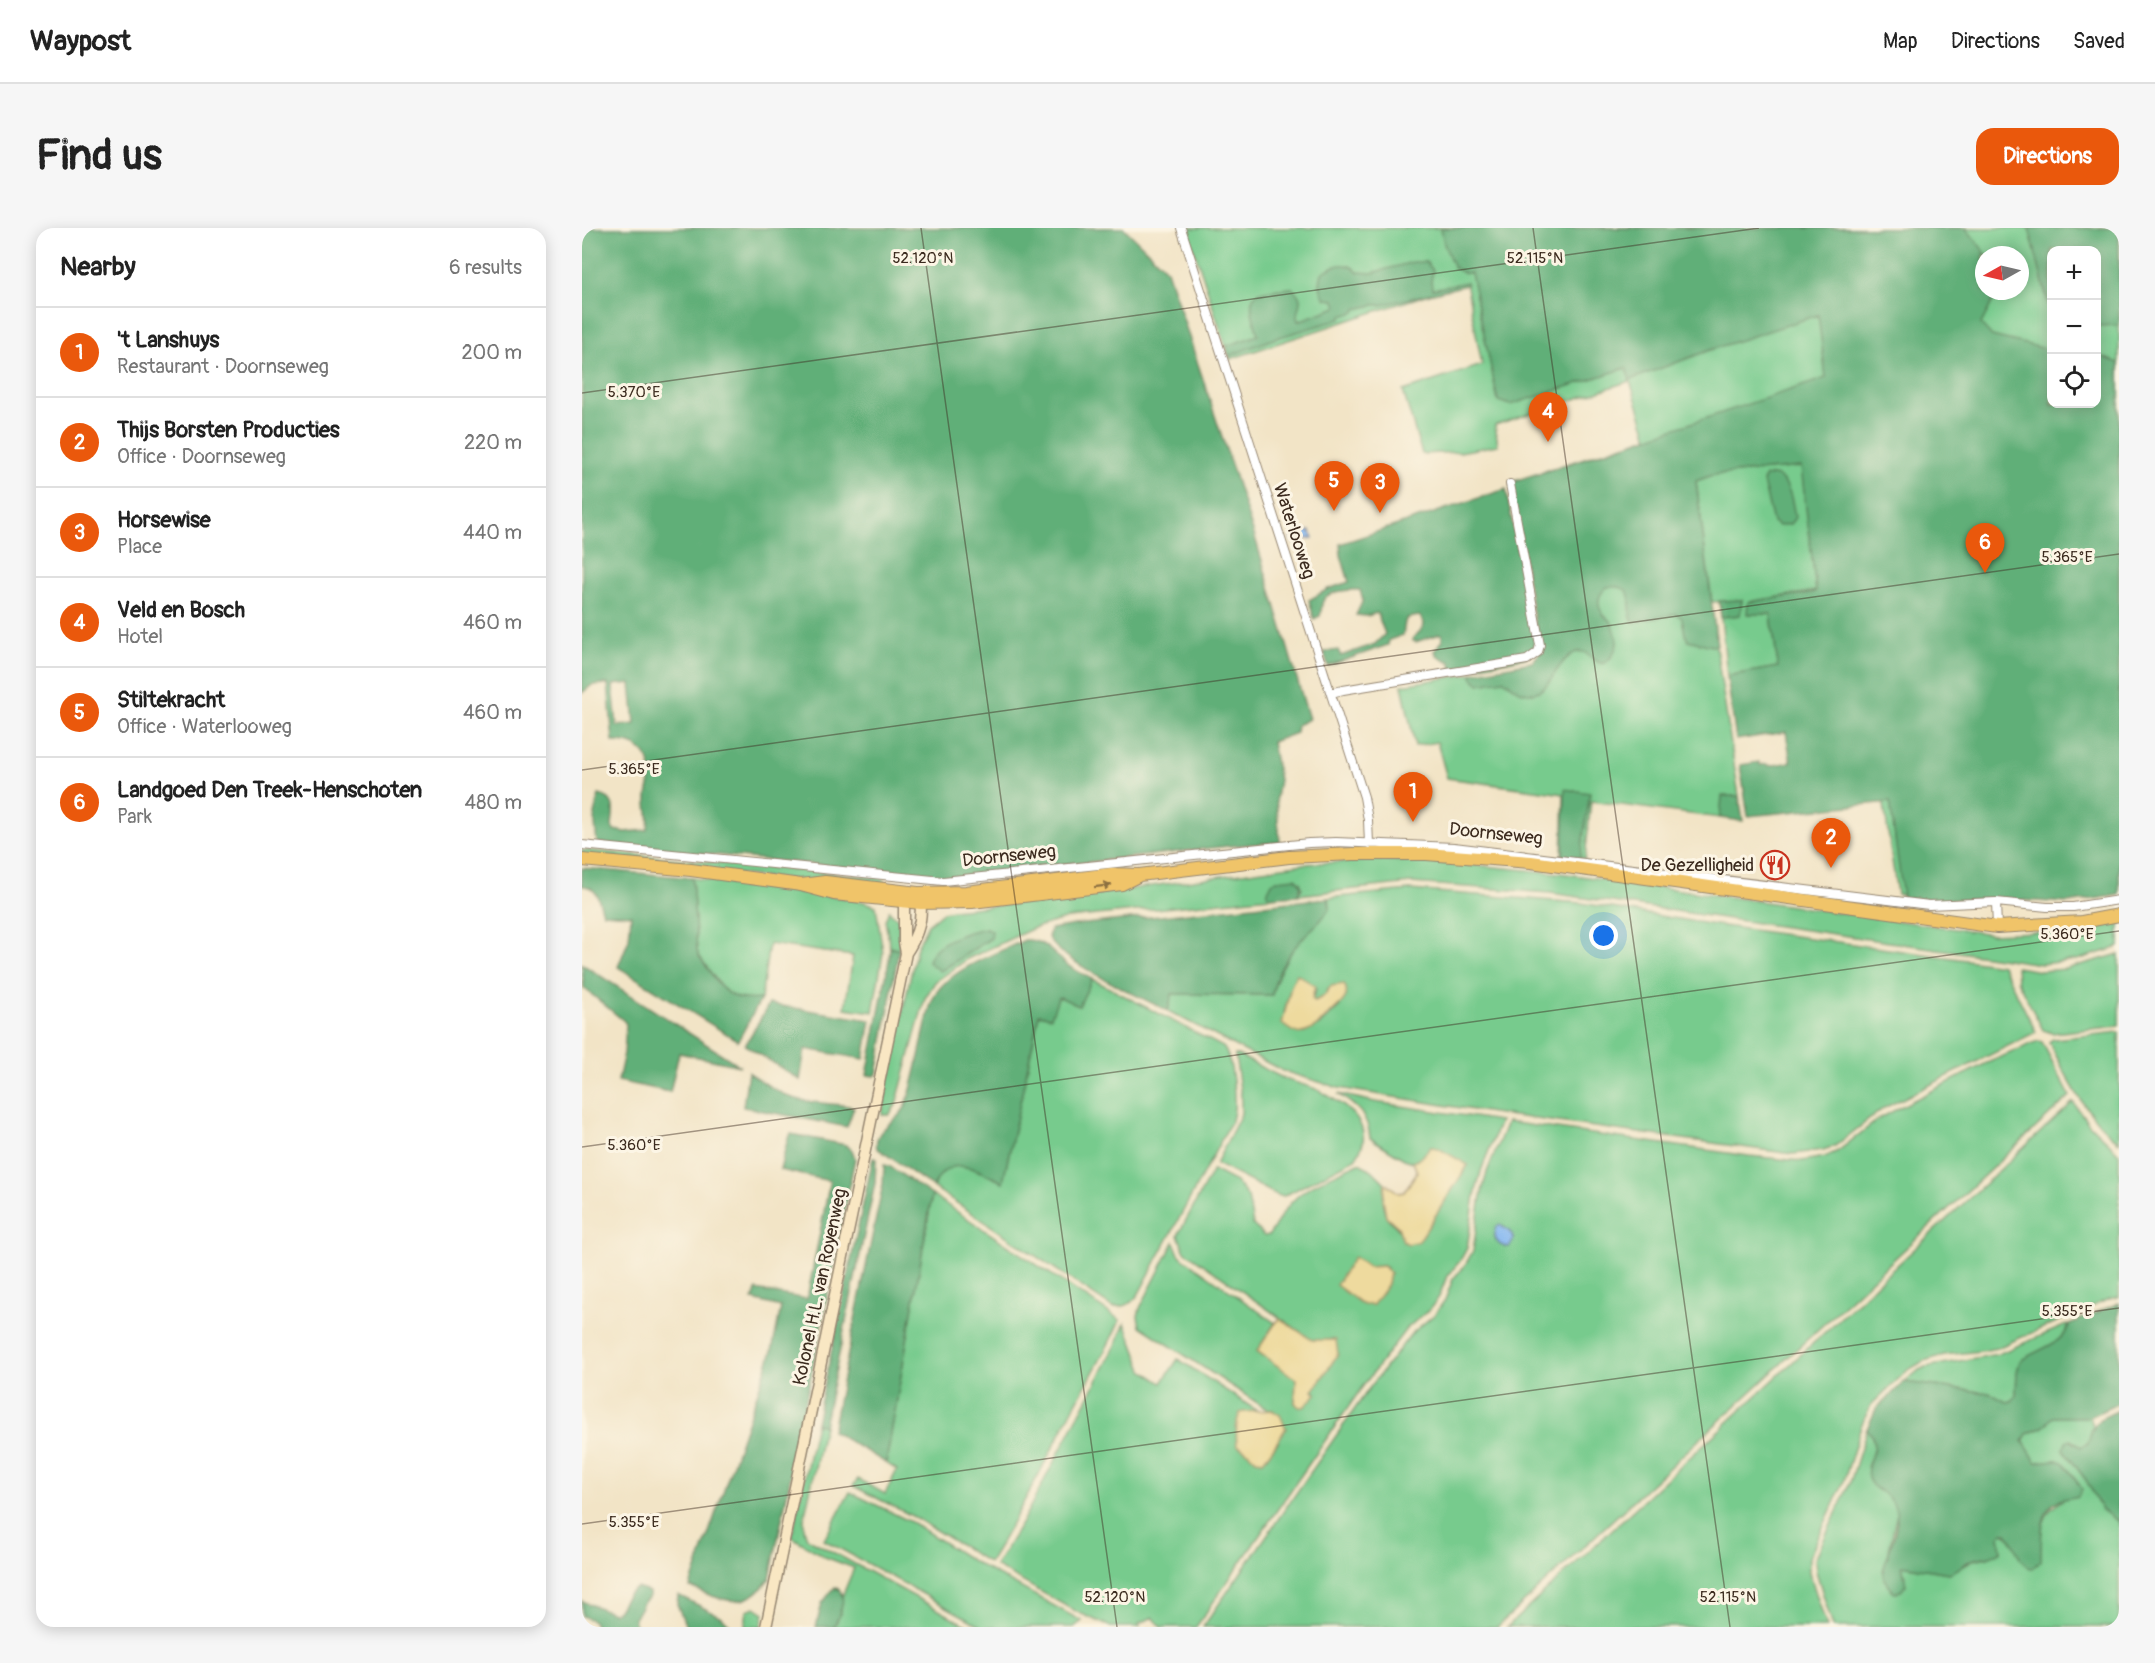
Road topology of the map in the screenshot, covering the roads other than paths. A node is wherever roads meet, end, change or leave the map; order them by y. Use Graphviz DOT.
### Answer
graph roads {
  1 [pos="1181,228"];
  2 [pos="1510,484"];
  3 [pos="1331,693"];
  4 [pos="1369,844"];
  5 [pos="582,845"];
  6 [pos="582,860"];
  7 [pos="920,879"];
  8 [pos="801,885"];
  9 [pos="920,898"];
  10 [pos="2119,900"];
  11 [pos="904,902"];
  12 [pos="1996,902"];
  13 [pos="2119,915"];
  14 [pos="1997,927"];
  15 [pos="906,953"];
  16 [pos="766,1627"];
  1 -- 3 [label="street, Waterlooweg"];
  2 -- 3 [label="street"];
  3 -- 4 [label="street, Waterlooweg"];
  4 -- 7 [label="street, Doornseweg"];
  4 -- 12 [label="street, Doornseweg"];
  5 -- 7 [label="street, Doornseweg"];
  6 -- 8 [label="main road, Doornseweg"];
  7 -- 9 [label="street"];
  8 -- 9 [label="main road, Doornseweg"];
  8 -- 11 [label="main road, Doornseweg"];
  9 -- 11 [label="main road, Doornseweg"];
  9 -- 14 [label="main road, Doornseweg"];
  9 -- 15 [label="street, Kolonel H.L. van Royenweg"];
  10 -- 12 [label="street, Doornseweg"];
  11 -- 15 [label="street, Kolonel H.L. van Royenweg"];
  12 -- 14 [label="street"];
  13 -- 14 [label="main road, Doornseweg"];
  15 -- 16 [label="street, Kolonel H.L. van Royenweg"];
}
